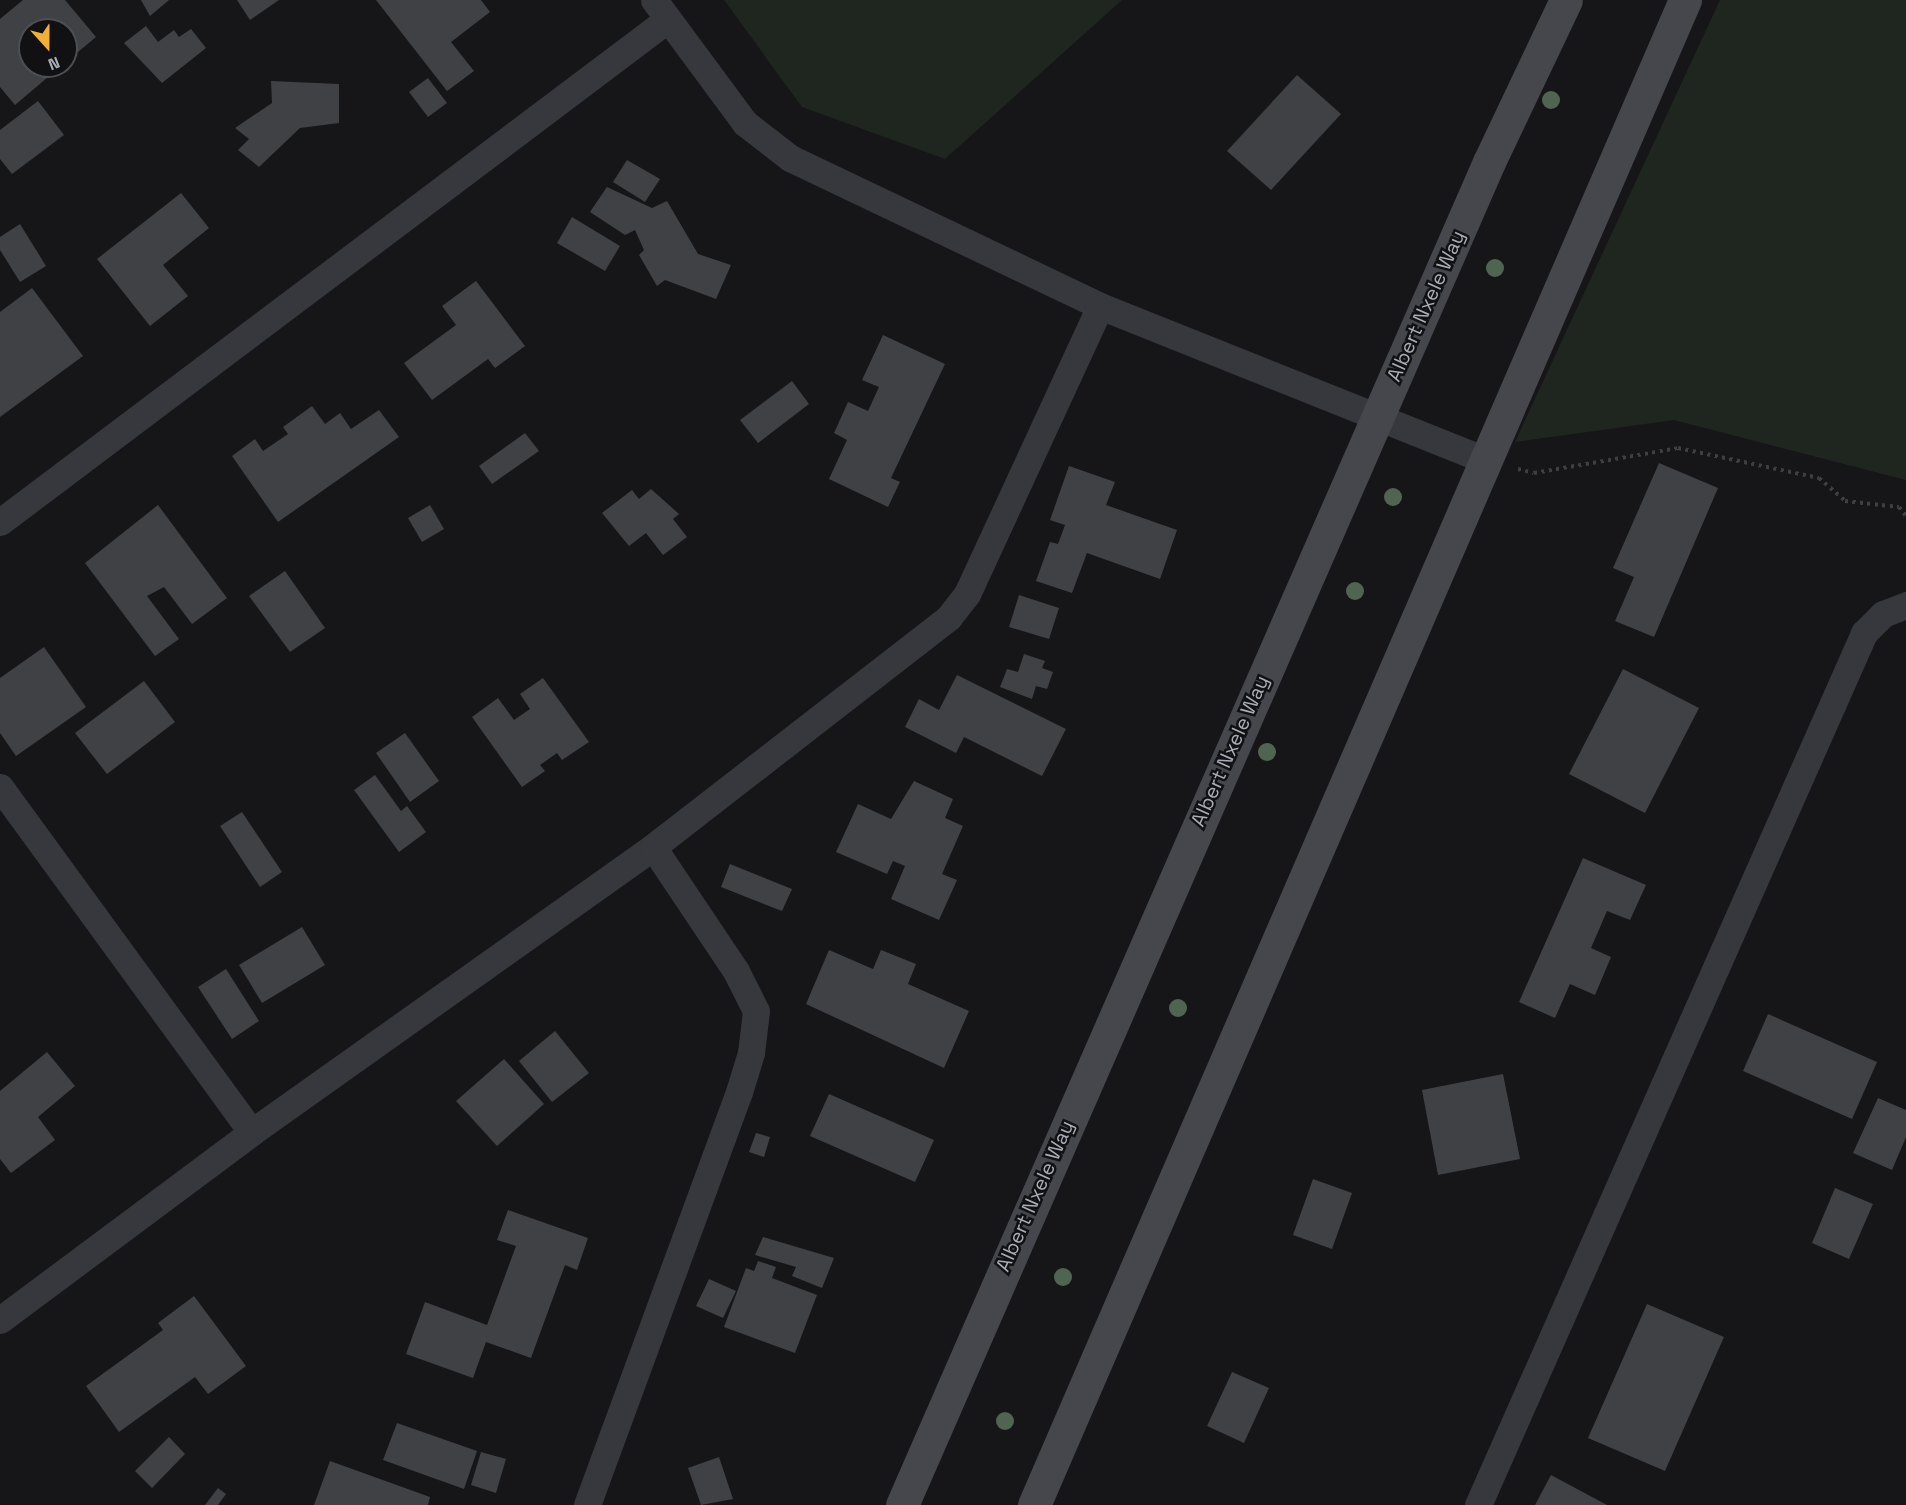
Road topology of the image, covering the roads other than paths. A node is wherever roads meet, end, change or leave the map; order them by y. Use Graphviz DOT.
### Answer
graph roads {
  1 [pos="1566,0"];
  2 [pos="1685,0"];
  3 [pos="660,10"];
  4 [pos="1100,306"];
  5 [pos="1378,414"];
  6 [pos="1485,460"];
  7 [pos="0,522"];
  8 [pos="1906,605"];
  9 [pos="0,787"];
  10 [pos="653,847"];
  11 [pos="252,1132"];
  12 [pos="0,1320"];
  13 [pos="587,1505"];
  14 [pos="902,1505"];
  15 [pos="1034,1505"];
  16 [pos="1478,1505"];
  1 -- 5 [label="main road, Albert Nxele Way"];
  2 -- 6 [label="main road"];
  3 -- 4 [label="street"];
  3 -- 7 [label="street"];
  4 -- 5 [label="street"];
  4 -- 10 [label="street"];
  5 -- 6 [label="street"];
  5 -- 14 [label="main road, Albert Nxele Way"];
  6 -- 15 [label="main road"];
  8 -- 16 [label="street"];
  9 -- 11 [label="street"];
  10 -- 11 [label="street"];
  10 -- 13 [label="street"];
  11 -- 12 [label="street"];
}
